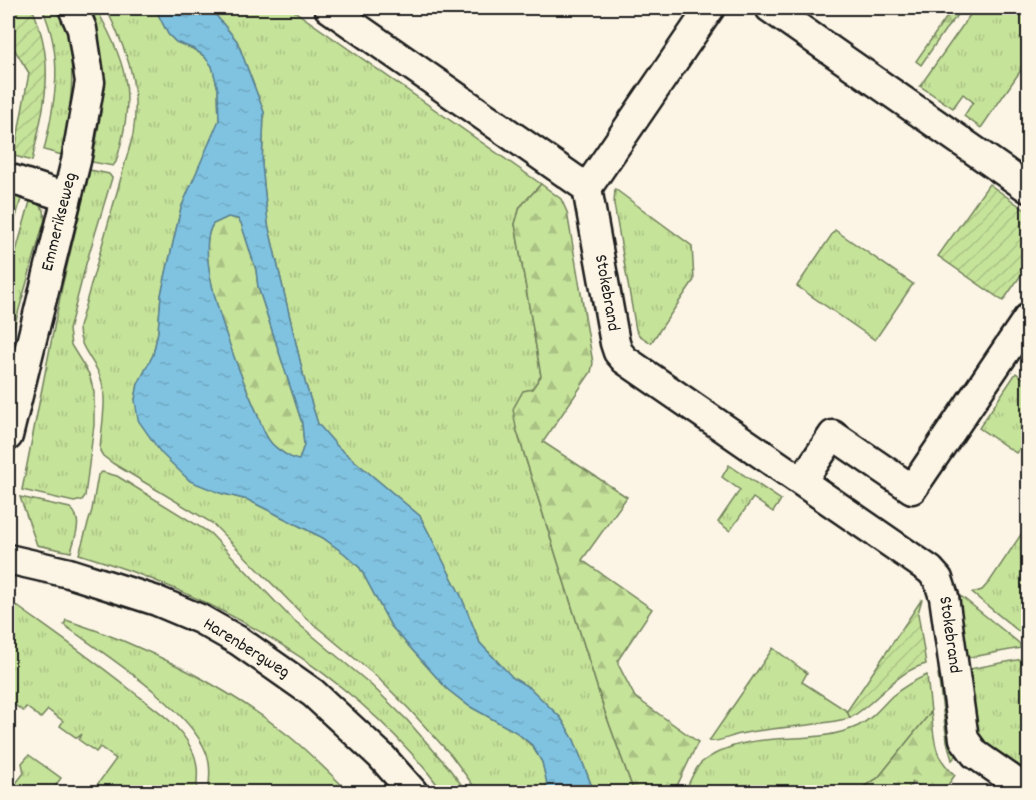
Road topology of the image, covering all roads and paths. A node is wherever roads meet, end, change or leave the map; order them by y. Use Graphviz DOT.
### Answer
graph roads {
  1 [pos="73,8"];
  2 [pos="329,8"];
  3 [pos="710,8"];
  4 [pos="781,10"];
  5 [pos="8,178"];
  6 [pos="587,188"];
  7 [pos="1029,188"];
  8 [pos="66,197"];
  9 [pos="1029,318"];
  10 [pos="8,436"];
  11 [pos="802,481"];
  12 [pos="8,560"];
  13 [pos="1029,791"];
  14 [pos="413,792"];
  1 -- 8 [label="street, Emmerikseweg"];
  2 -- 6 [label="street"];
  3 -- 6 [label="street"];
  4 -- 7 [label="street"];
  5 -- 8 [label="street"];
  6 -- 11 [label="street, Stokebrand"];
  8 -- 10 [label="street, Emmerikseweg"];
  9 -- 11 [label="street"];
  11 -- 13 [label="street, Stokebrand"];
  12 -- 14 [label="street, Harenbergweg"];
}
